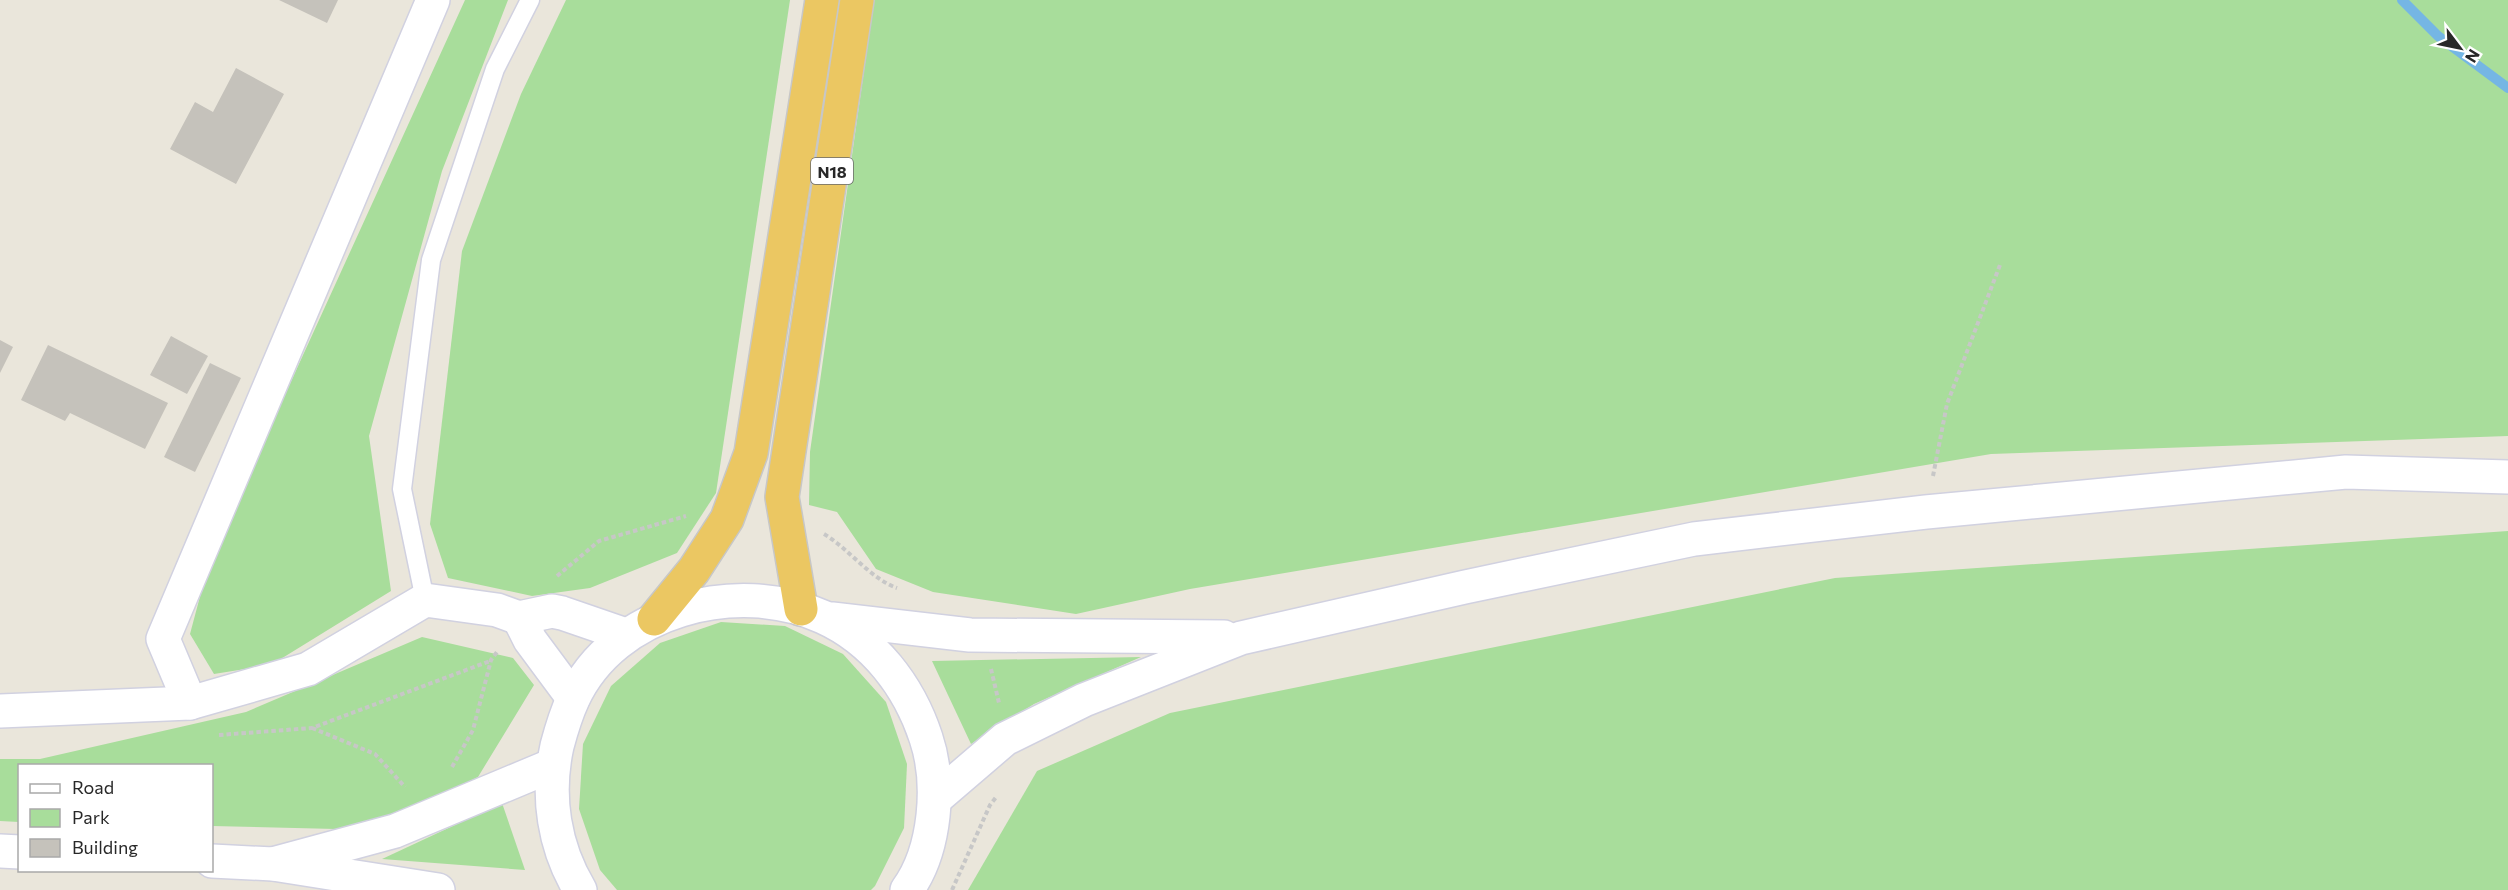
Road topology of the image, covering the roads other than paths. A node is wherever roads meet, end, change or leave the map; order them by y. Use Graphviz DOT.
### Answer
graph roads {
  1 [pos="433,0"];
  2 [pos="530,0"];
  3 [pos="822,0"];
  4 [pos="857,0"];
  5 [pos="2508,477"];
  6 [pos="424,600"];
  7 [pos="813,613"];
  8 [pos="519,618"];
  9 [pos="654,619"];
  10 [pos="626,635"];
  11 [pos="1241,638"];
  12 [pos="573,698"];
  13 [pos="190,703"];
  14 [pos="0,711"];
  15 [pos="553,765"];
  16 [pos="935,799"];
  17 [pos="0,851"];
  18 [pos="18,852"];
  19 [pos="213,861"];
  20 [pos="273,864"];
  21 [pos="438,890"];
  22 [pos="580,890"];
  23 [pos="907,890"];
  1 -- 13 [label="main road"];
  2 -- 6 [label="lane"];
  3 -- 9 [label="highway, N18"];
  4 -- 7 [label="highway, N18"];
  5 -- 11 [label="main road"];
  6 -- 8 [label="main road"];
  6 -- 13 [label="main road"];
  7 -- 9 [label="main road"];
  7 -- 11 [label="main road"];
  7 -- 16 [label="main road"];
  8 -- 10 [label="main road"];
  8 -- 12 [label="main road"];
  9 -- 10 [label="main road"];
  10 -- 12 [label="main road"];
  11 -- 16 [label="main road"];
  12 -- 15 [label="main road"];
  13 -- 14 [label="main road"];
  15 -- 20 [label="main road"];
  15 -- 22 [label="main road"];
  16 -- 23 [label="main road"];
  17 -- 18 [label="main road"];
  19 -- 20 [label="main road"];
  20 -- 21 [label="main road"];
}
